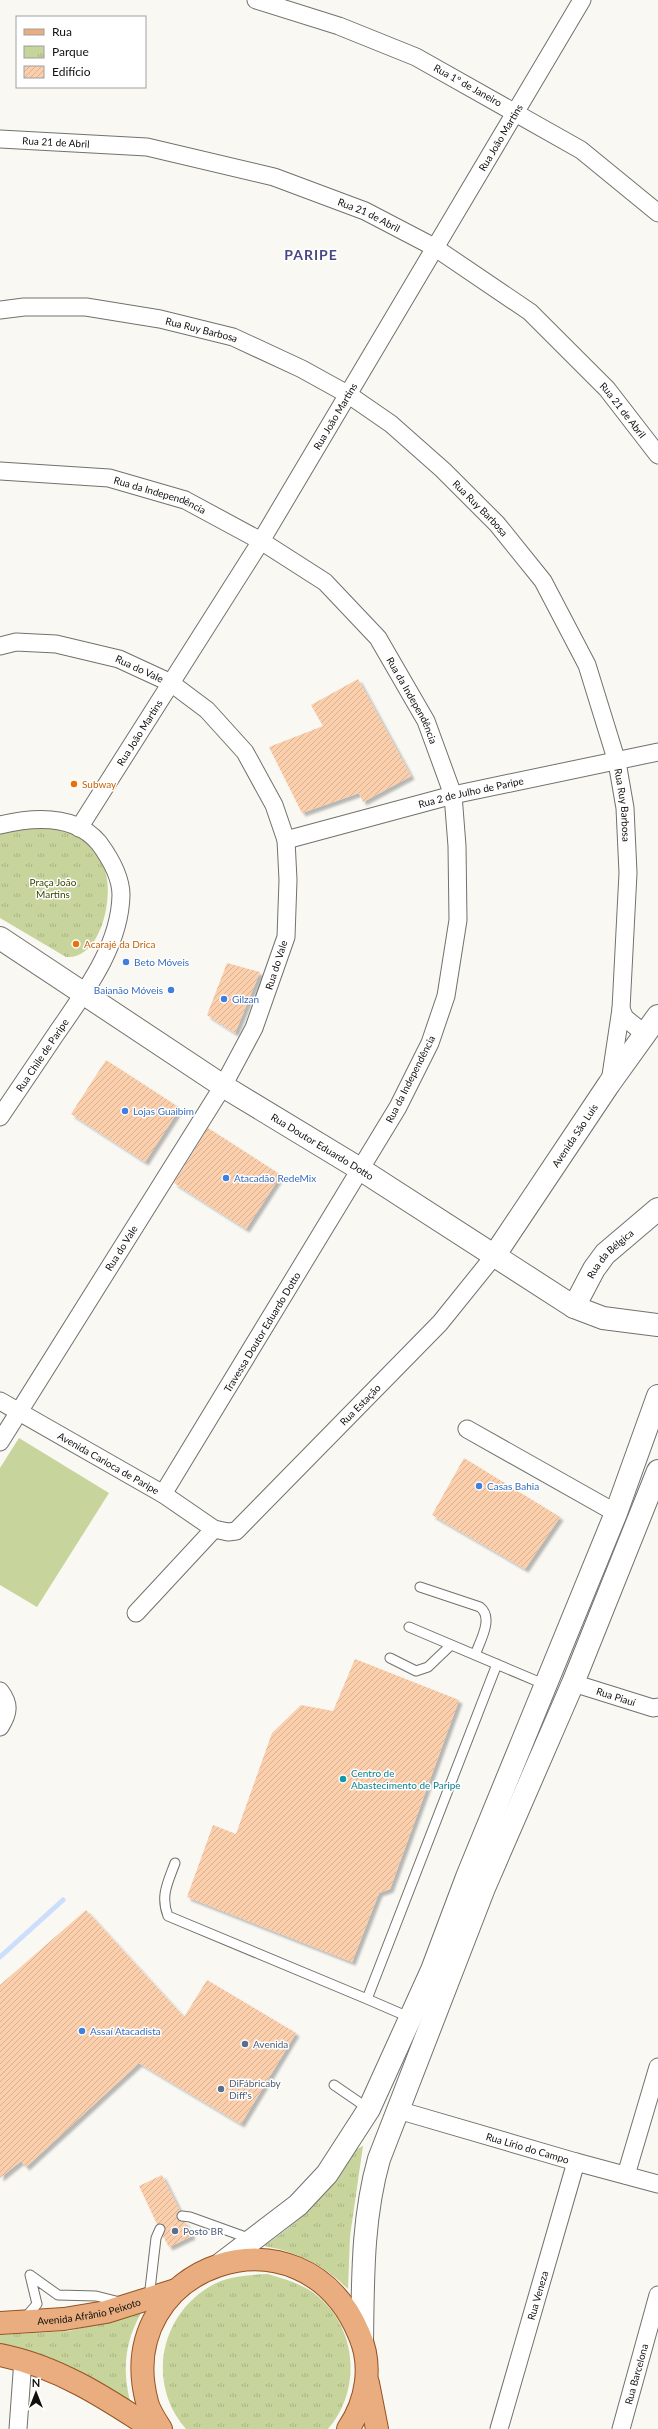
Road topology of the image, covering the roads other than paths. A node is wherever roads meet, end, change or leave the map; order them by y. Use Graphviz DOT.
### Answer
graph roads {
  1 [pos="256,0"];
  2 [pos="582,0"];
  3 [pos="515,111"];
  4 [pos="0,139"];
  5 [pos="658,213"];
  6 [pos="434,247"];
  7 [pos="0,310"];
  8 [pos="349,395"];
  9 [pos="658,455"];
  10 [pos="0,471"];
  11 [pos="261,541"];
  12 [pos="0,646"];
  13 [pos="171,683"];
  14 [pos="658,752"];
  15 [pos="617,762"];
  16 [pos="453,795"];
  17 [pos="0,825"];
  18 [pos="79,828"];
  19 [pos="286,840"];
  20 [pos="0,938"];
  21 [pos="84,993"];
  22 [pos="621,1010"];
  23 [pos="658,1016"];
  24 [pos="645,1034"];
  25 [pos="609,1084"];
  26 [pos="223,1086"];
  27 [pos="0,1117"];
  28 [pos="360,1169"];
  29 [pos="658,1209"];
  30 [pos="494,1256"];
  31 [pos="574,1307"];
  32 [pos="658,1325"];
  33 [pos="658,1396"];
  34 [pos="0,1401"];
  35 [pos="18,1412"];
  36 [pos="467,1429"];
  37 [pos="0,1442"];
  38 [pos="658,1471"];
  39 [pos="163,1494"];
  40 [pos="616,1513"];
  41 [pos="214,1529"];
  42 [pos="420,1587"];
  43 [pos="136,1612"];
  44 [pos="409,1627"];
  45 [pos="451,1645"];
  46 [pos="475,1655"];
  47 [pos="390,1658"];
  48 [pos="497,1664"];
  49 [pos="573,1683"];
  50 [pos="546,1685"];
  51 [pos="0,1691"];
  52 [pos="656,1711"];
  53 [pos="0,1727"];
  54 [pos="175,1862"];
  55 [pos="367,1999"];
  56 [pos="410,2018"];
  57 [pos="658,2068"];
  58 [pos="334,2085"];
  59 [pos="369,2109"];
  60 [pos="398,2110"];
  61 [pos="576,2162"];
  62 [pos="626,2175"];
  63 [pos="658,2184"];
  64 [pos="182,2216"];
  65 [pos="160,2229"];
  66 [pos="251,2239"];
  67 [pos="222,2264"];
  68 [pos="176,2290"];
  69 [pos="658,2295"];
  70 [pos="140,2302"];
  71 [pos="10,2322"];
  72 [pos="362,2341"];
  73 [pos="0,2355"];
  74 [pos="23,2359"];
  75 [pos="367,2380"];
  76 [pos="18,2429"];
  77 [pos="153,2429"];
  78 [pos="161,2429"];
  79 [pos="348,2429"];
  80 [pos="377,2429"];
  81 [pos="499,2429"];
  82 [pos="620,2429"];
  1 -- 3 [label="street, Rua 1º de Janeiro"];
  2 -- 3 [label="street, Rua João Martins"];
  3 -- 5 [label="street, Rua 1º de Janeiro"];
  3 -- 6 [label="street, Rua João Martins"];
  4 -- 6 [label="street, Rua 21 de Abril"];
  6 -- 8 [label="street, Rua João Martins"];
  6 -- 9 [label="street, Rua 21 de Abril"];
  7 -- 8 [label="street, Rua Ruy Barbosa"];
  8 -- 11 [label="street, Rua João Martins"];
  8 -- 15 [label="street, Rua Ruy Barbosa"];
  10 -- 11 [label="street, Rua da Independência"];
  11 -- 13 [label="street, Rua João Martins"];
  11 -- 16 [label="street, Rua da Independência"];
  12 -- 13 [label="street, Rua do Vale"];
  13 -- 18 [label="street, Rua João Martins"];
  13 -- 19 [label="street, Rua do Vale"];
  14 -- 15 [label="street, Rua 2 de Julho de Paripe"];
  15 -- 16 [label="street, Rua 2 de Julho de Paripe"];
  15 -- 22 [label="street, Rua Ruy Barbosa"];
  16 -- 19 [label="street, Rua 2 de Julho de Paripe"];
  16 -- 28 [label="street, Rua da Independência"];
  17 -- 18 [label="street"];
  18 -- 21 [label="street"];
  19 -- 26 [label="street, Rua do Vale"];
  20 -- 21 [label="main road, Rua Doutor Eduardo Dotto"];
  21 -- 26 [label="main road, Rua Doutor Eduardo Dotto"];
  21 -- 27 [label="street, Rua Chile de Paripe"];
  22 -- 24 [label="street"];
  22 -- 25 [label="street, Rua Ruy Barbosa"];
  23 -- 24 [label="main road, Avenida São Luís"];
  24 -- 25 [label="main road, Avenida São Luís"];
  25 -- 30 [label="main road, Avenida São Luís"];
  26 -- 28 [label="main road, Rua Doutor Eduardo Dotto"];
  26 -- 35 [label="street, Rua do Vale"];
  28 -- 30 [label="main road, Rua Doutor Eduardo Dotto"];
  28 -- 39 [label="street, Travessa Doutor Eduardo Dotto"];
  29 -- 31 [label="main road, Rua da Bélgica"];
  30 -- 31 [label="main road, Rua Doutor Eduardo Dotto"];
  30 -- 41 [label="street, Rua Estação"];
  31 -- 32 [label="main road, Rua Doutor Eduardo Dotto"];
  33 -- 40 [label="main road"];
  34 -- 35 [label="street, Avenida Carioca de Paripe"];
  35 -- 37 [label="street, Rua do Vale"];
  35 -- 39 [label="street, Avenida Carioca de Paripe"];
  36 -- 40 [label="street"];
  38 -- 49 [label="main road"];
  39 -- 41 [label="street, Avenida Carioca de Paripe"];
  40 -- 50 [label="main road"];
  41 -- 43 [label="street"];
  42 -- 46 [label="lane"];
  44 -- 45 [label="lane"];
  45 -- 46 [label="lane"];
  45 -- 47 [label="lane"];
  46 -- 48 [label="lane"];
  48 -- 50 [label="lane"];
  48 -- 55 [label="lane"];
  49 -- 52 [label="street, Rua Piauí"];
  49 -- 60 [label="main road"];
  50 -- 56 [label="main road"];
  51 -- 53 [label="street"];
  54 -- 55 [label="lane"];
  55 -- 56 [label="lane"];
  56 -- 59 [label="main road"];
  57 -- 62 [label="street"];
  58 -- 59 [label="lane"];
  59 -- 66 [label="main road"];
  60 -- 61 [label="street, Rua Lírio do Campo"];
  60 -- 72 [label="main road"];
  61 -- 62 [label="street, Rua Lírio do Campo"];
  61 -- 81 [label="street, Rua Veneza"];
  62 -- 63 [label="street, Rua Lírio do Campo"];
  64 -- 66 [label="lane"];
  65 -- 70 [label="lane"];
  66 -- 67 [label="main road"];
  67 -- 68 [label="main road"];
  67 -- 72 [label="main road"];
  68 -- 70 [label="main road, Avenida Afrânio Peixoto"];
  68 -- 78 [label="main road"];
  69 -- 82 [label="street, Rua Barcelona"];
  70 -- 71 [label="main road, Avenida Afrânio Peixoto"];
  70 -- 71 [label="lane"];
  72 -- 75 [label="main road"];
  73 -- 74 [label="main road"];
  74 -- 76 [label="street"];
  74 -- 77 [label="main road"];
  75 -- 79 [label="main road"];
  75 -- 80 [label="main road"];
}
